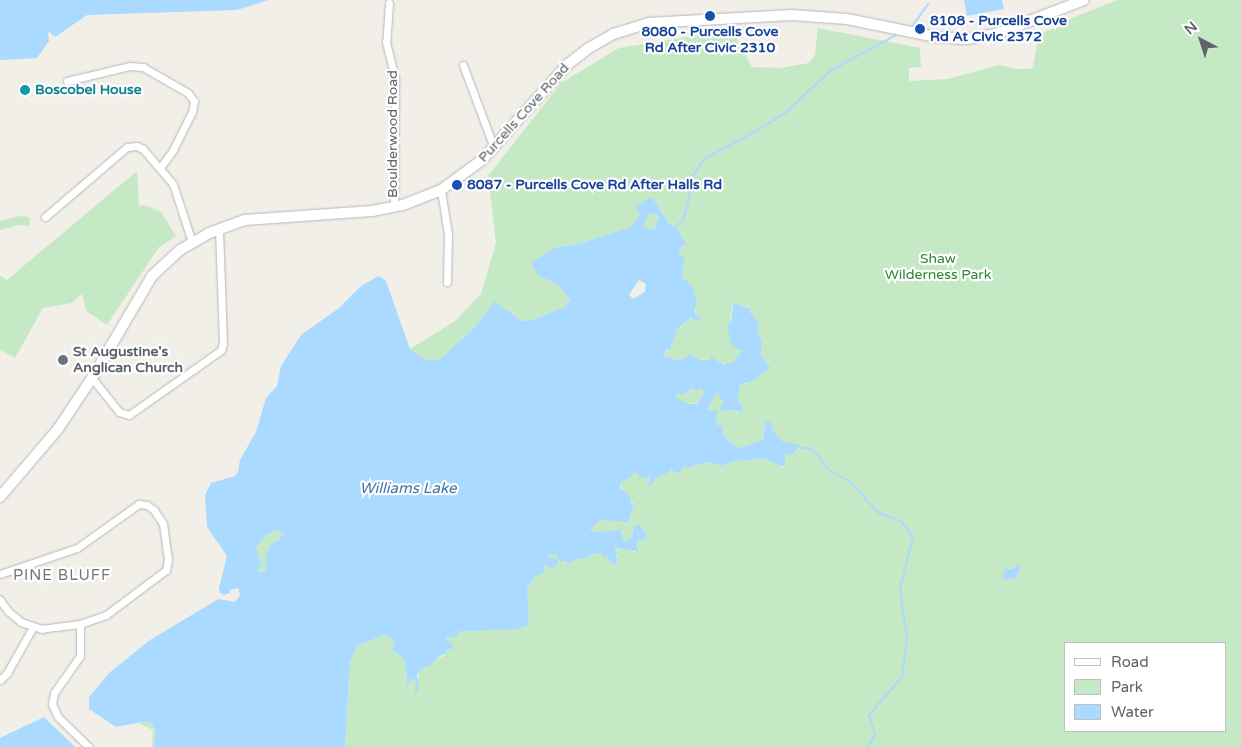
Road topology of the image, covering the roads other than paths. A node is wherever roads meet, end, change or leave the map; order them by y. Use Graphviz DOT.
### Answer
graph roads {
  1 [pos="1084,0"];
  2 [pos="389,4"];
  3 [pos="463,65"];
  4 [pos="68,81"];
  5 [pos="494,148"];
  6 [pos="160,168"];
  7 [pos="441,190"];
  8 [pos="394,206"];
  9 [pos="45,217"];
  10 [pos="219,228"];
  11 [pos="192,242"];
  12 [pos="447,282"];
  13 [pos="92,378"];
  14 [pos="0,497"];
  15 [pos="0,574"];
  16 [pos="0,600"];
  17 [pos="80,624"];
  18 [pos="33,627"];
  19 [pos="0,680"];
  20 [pos="89,747"];
  1 -- 5 [label="main road, Purcells Cove Road"];
  2 -- 8 [label="street, Boulderwood Road"];
  3 -- 5 [label="street"];
  4 -- 6 [label="street"];
  5 -- 7 [label="main road, Purcells Cove Road"];
  6 -- 9 [label="street"];
  6 -- 11 [label="street"];
  7 -- 8 [label="main road, Purcells Cove Road"];
  7 -- 12 [label="street"];
  8 -- 10 [label="main road, Purcells Cove Road"];
  10 -- 11 [label="main road, Purcells Cove Road"];
  10 -- 13 [label="street"];
  11 -- 13 [label="main road, Purcells Cove Road"];
  13 -- 14 [label="main road, Purcells Cove Road"];
  15 -- 17 [label="street"];
  16 -- 18 [label="street"];
  17 -- 18 [label="street"];
  17 -- 20 [label="street"];
  18 -- 19 [label="street"];
}
